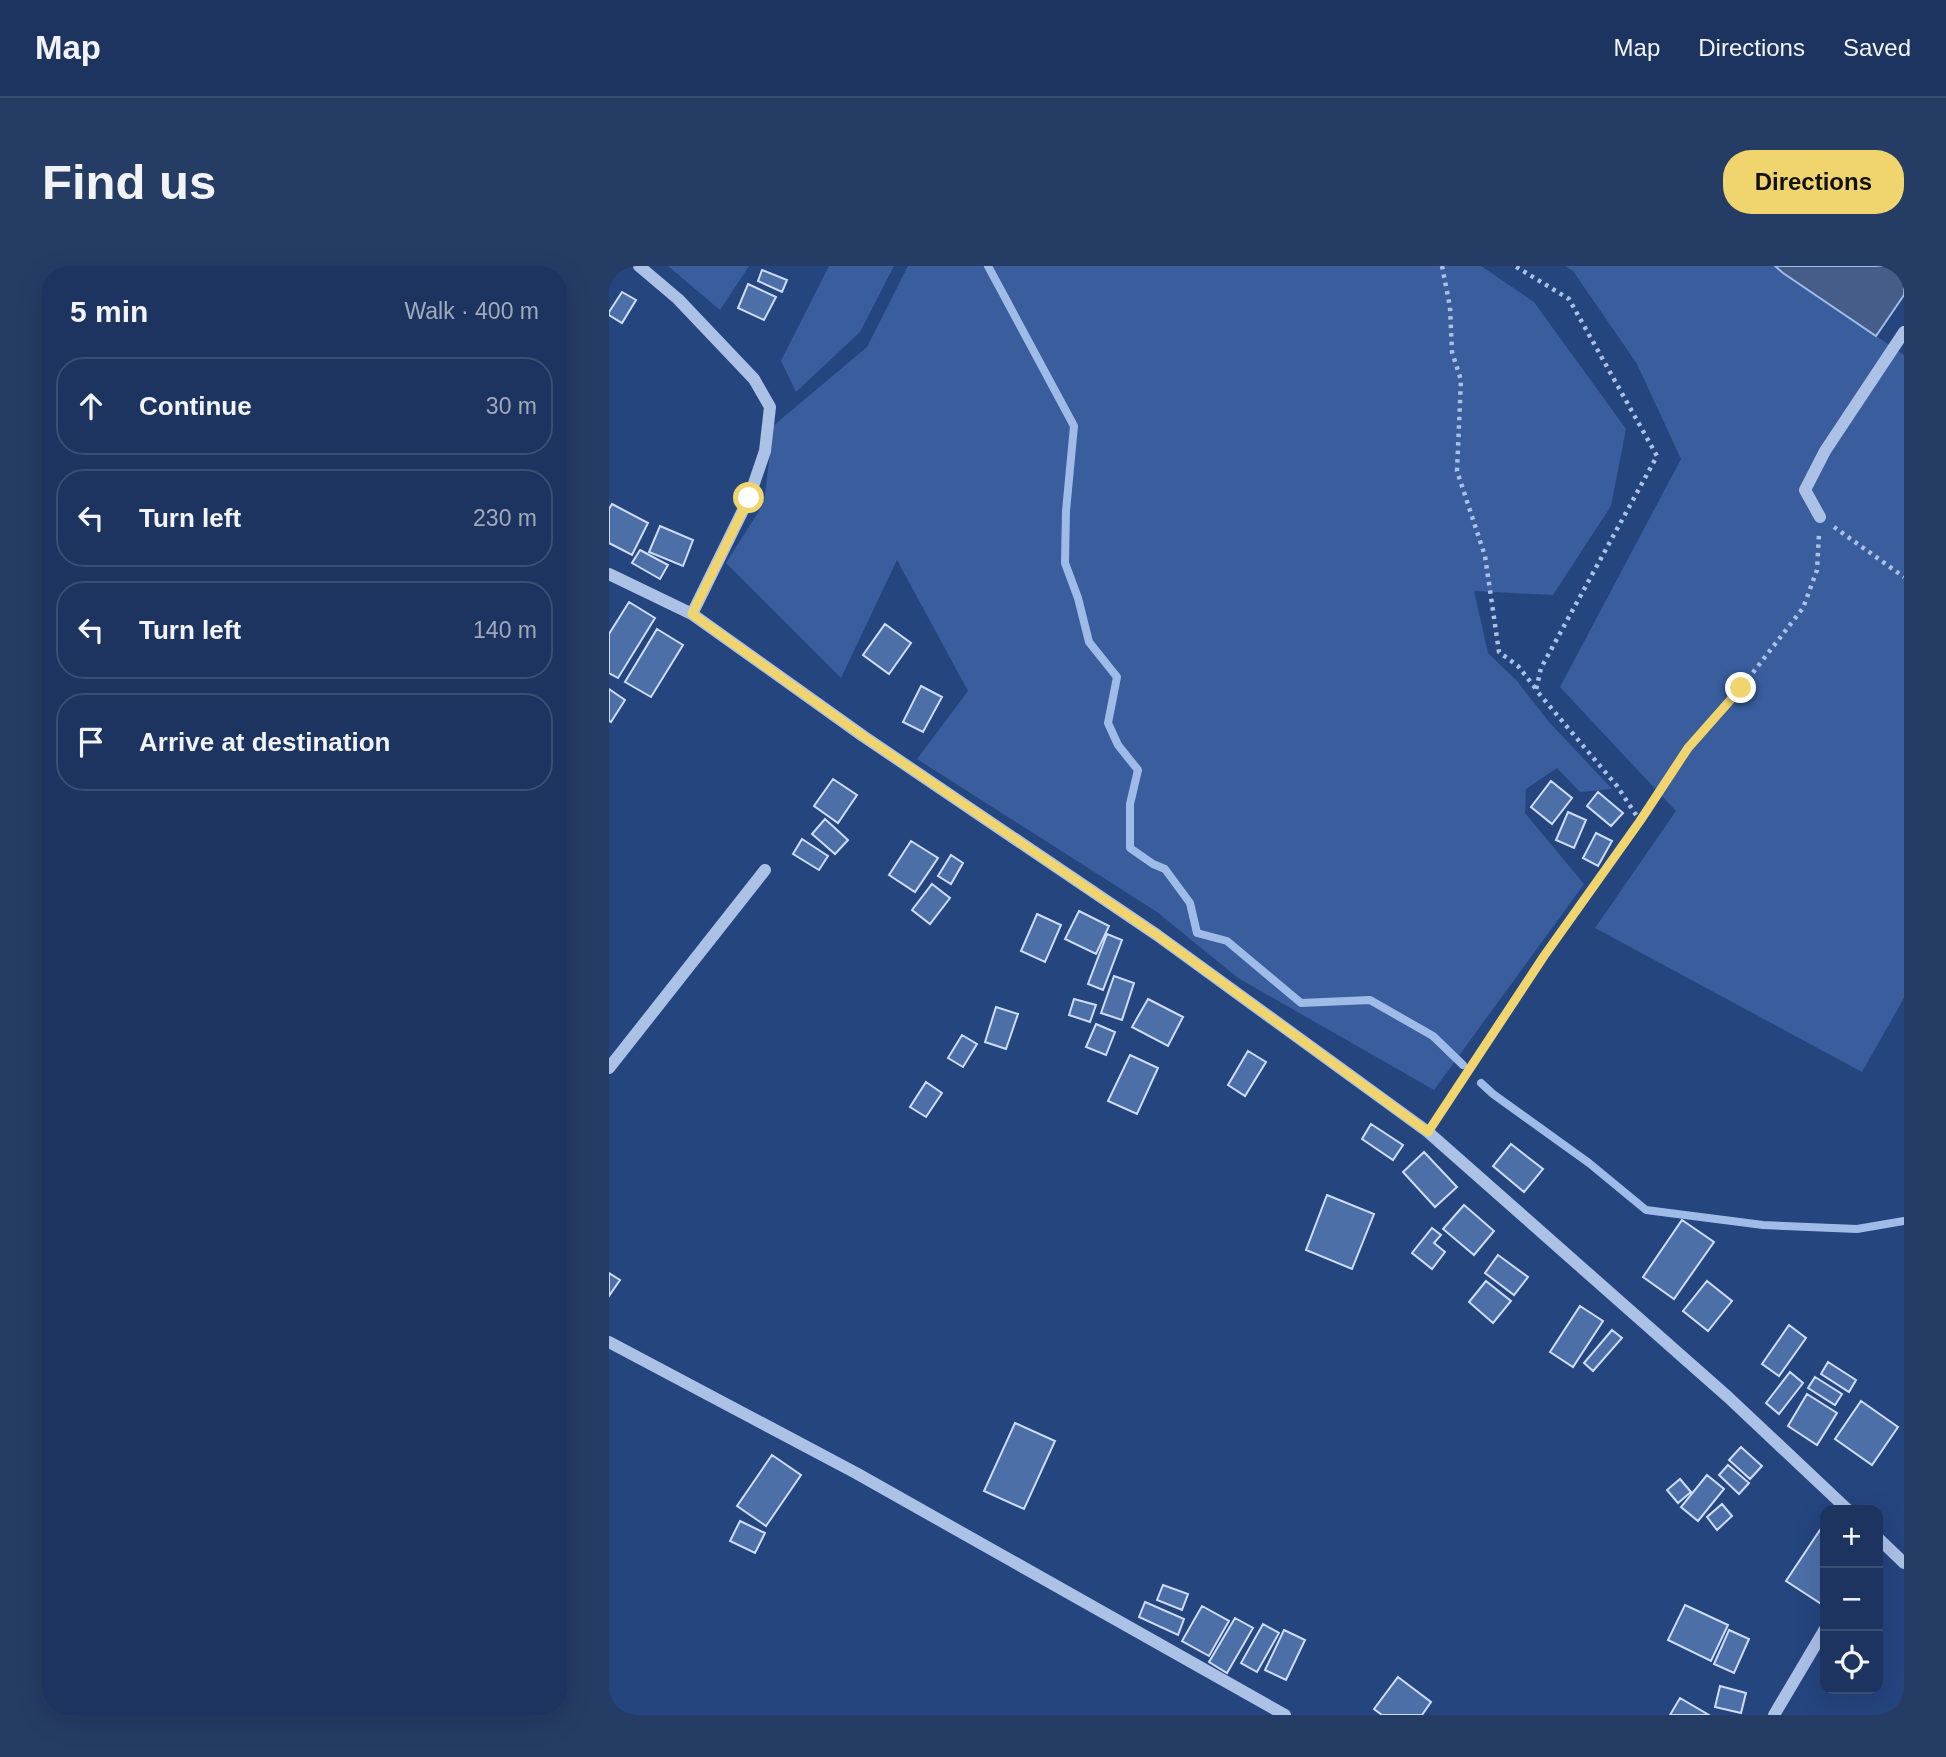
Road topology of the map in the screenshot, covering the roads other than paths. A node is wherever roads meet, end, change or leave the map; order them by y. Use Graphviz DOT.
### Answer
graph roads {
  1 [pos="639,266"];
  2 [pos="1904,332"];
  3 [pos="1820,517"];
  4 [pos="609,574"];
  5 [pos="692,614"];
  6 [pos="765,870"];
  7 [pos="609,1068"];
  8 [pos="609,1342"];
  9 [pos="1843,1505"];
  10 [pos="1883,1544"];
  11 [pos="1904,1563"];
  12 [pos="1824,1631"];
  13 [pos="1285,1715"];
  14 [pos="1774,1715"];
  1 -- 5 [label="street"];
  2 -- 3 [label="street"];
  4 -- 5 [label="street"];
  5 -- 9 [label="street"];
  6 -- 7 [label="street"];
  8 -- 13 [label="street"];
  10 -- 11 [label="street"];
  12 -- 14 [label="street"];
}
